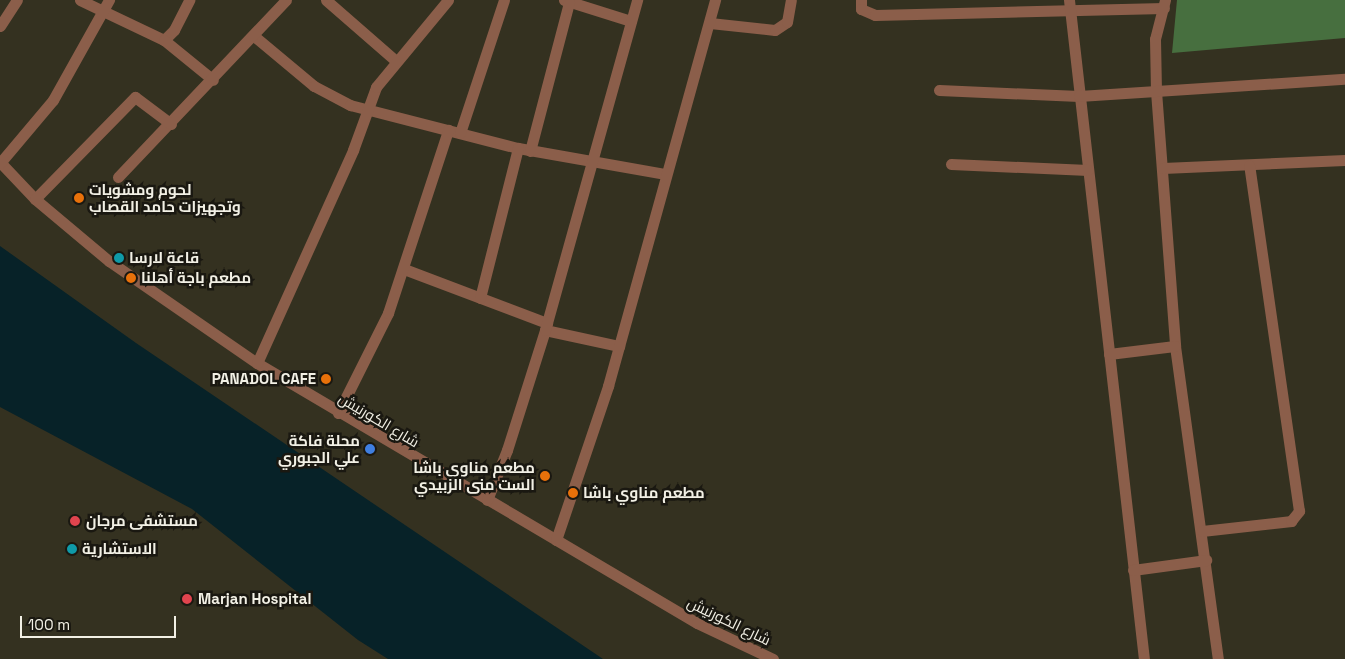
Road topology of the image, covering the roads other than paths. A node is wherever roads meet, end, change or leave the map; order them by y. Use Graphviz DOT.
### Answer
graph roads {
  1 [pos="17,0"];
  2 [pos="80,0"];
  3 [pos="189,0"];
  4 [pos="286,0"];
  5 [pos="326,0"];
  6 [pos="504,0"];
  7 [pos="637,0"];
  8 [pos="715,0"];
  9 [pos="791,0"];
  10 [pos="861,0"];
  11 [pos="444,1"];
  12 [pos="566,1"];
  13 [pos="1165,4"];
  14 [pos="107,5"];
  15 [pos="1069,5"];
  16 [pos="631,21"];
  17 [pos="710,23"];
  18 [pos="0,26"];
  19 [pos="254,36"];
  20 [pos="164,40"];
  21 [pos="396,61"];
  22 [pos="1345,79"];
  23 [pos="213,80"];
  24 [pos="939,90"];
  25 [pos="1156,91"];
  26 [pos="1079,96"];
  27 [pos="366,109"];
  28 [pos="170,124"];
  29 [pos="448,130"];
  30 [pos="460,133"];
  31 [pos="518,148"];
  32 [pos="530,150"];
  33 [pos="1345,160"];
  34 [pos="593,162"];
  35 [pos="0,163"];
  36 [pos="950,164"];
  37 [pos="1249,166"];
  38 [pos="1163,168"];
  39 [pos="1088,170"];
  40 [pos="666,174"];
  41 [pos="118,177"];
  42 [pos="35,198"];
  43 [pos="404,269"];
  44 [pos="480,298"];
  45 [pos="546,326"];
  46 [pos="619,346"];
  47 [pos="1175,346"];
  48 [pos="1108,354"];
  49 [pos="257,363"];
  50 [pos="338,413"];
  51 [pos="487,500"];
  52 [pos="1202,531"];
  53 [pos="556,540"];
  54 [pos="1206,560"];
  55 [pos="1133,570"];
  56 [pos="773,659"];
  57 [pos="1144,659"];
  58 [pos="1218,659"];
  1 -- 18 [label="street"];
  2 -- 14 [label="street"];
  3 -- 20 [label="street"];
  4 -- 19 [label="street"];
  5 -- 21 [label="street"];
  6 -- 30 [label="street"];
  7 -- 16 [label="street"];
  8 -- 17 [label="street"];
  9 -- 17 [label="street"];
  10 -- 15 [label="street"];
  11 -- 21 [label="street"];
  12 -- 16 [label="street"];
  12 -- 32 [label="street"];
  13 -- 15 [label="street"];
  13 -- 25 [label="street"];
  14 -- 20 [label="street"];
  14 -- 35 [label="street"];
  15 -- 26 [label="street"];
  16 -- 34 [label="street"];
  17 -- 40 [label="street"];
  19 -- 23 [label="street"];
  19 -- 27 [label="street"];
  20 -- 23 [label="street"];
  21 -- 27 [label="street"];
  22 -- 25 [label="street"];
  23 -- 28 [label="street"];
  24 -- 26 [label="street"];
  25 -- 26 [label="street"];
  25 -- 38 [label="street"];
  26 -- 39 [label="street"];
  27 -- 29 [label="street"];
  27 -- 49 [label="street"];
  28 -- 41 [label="street"];
  28 -- 42 [label="street"];
  29 -- 30 [label="street"];
  29 -- 43 [label="street"];
  30 -- 31 [label="street"];
  31 -- 32 [label="street"];
  31 -- 44 [label="street"];
  32 -- 34 [label="street"];
  33 -- 37 [label="street"];
  34 -- 40 [label="street"];
  34 -- 45 [label="street"];
  35 -- 42 [label="street, شارع الكورنيش"];
  36 -- 39 [label="street"];
  37 -- 38 [label="street"];
  37 -- 52 [label="street"];
  38 -- 47 [label="street"];
  39 -- 48 [label="street"];
  40 -- 46 [label="street"];
  42 -- 49 [label="street, شارع الكورنيش"];
  43 -- 44 [label="street"];
  43 -- 50 [label="street"];
  44 -- 45 [label="street"];
  45 -- 46 [label="street"];
  45 -- 51 [label="street"];
  46 -- 53 [label="street"];
  47 -- 48 [label="street"];
  47 -- 52 [label="street"];
  48 -- 55 [label="street"];
  49 -- 50 [label="street, شارع الكورنيش"];
  50 -- 51 [label="street, شارع الكورنيش"];
  51 -- 53 [label="street, شارع الكورنيش"];
  52 -- 54 [label="street"];
  53 -- 56 [label="street, شارع الكورنيش"];
  54 -- 55 [label="street"];
  54 -- 58 [label="street"];
  55 -- 57 [label="street"];
}
